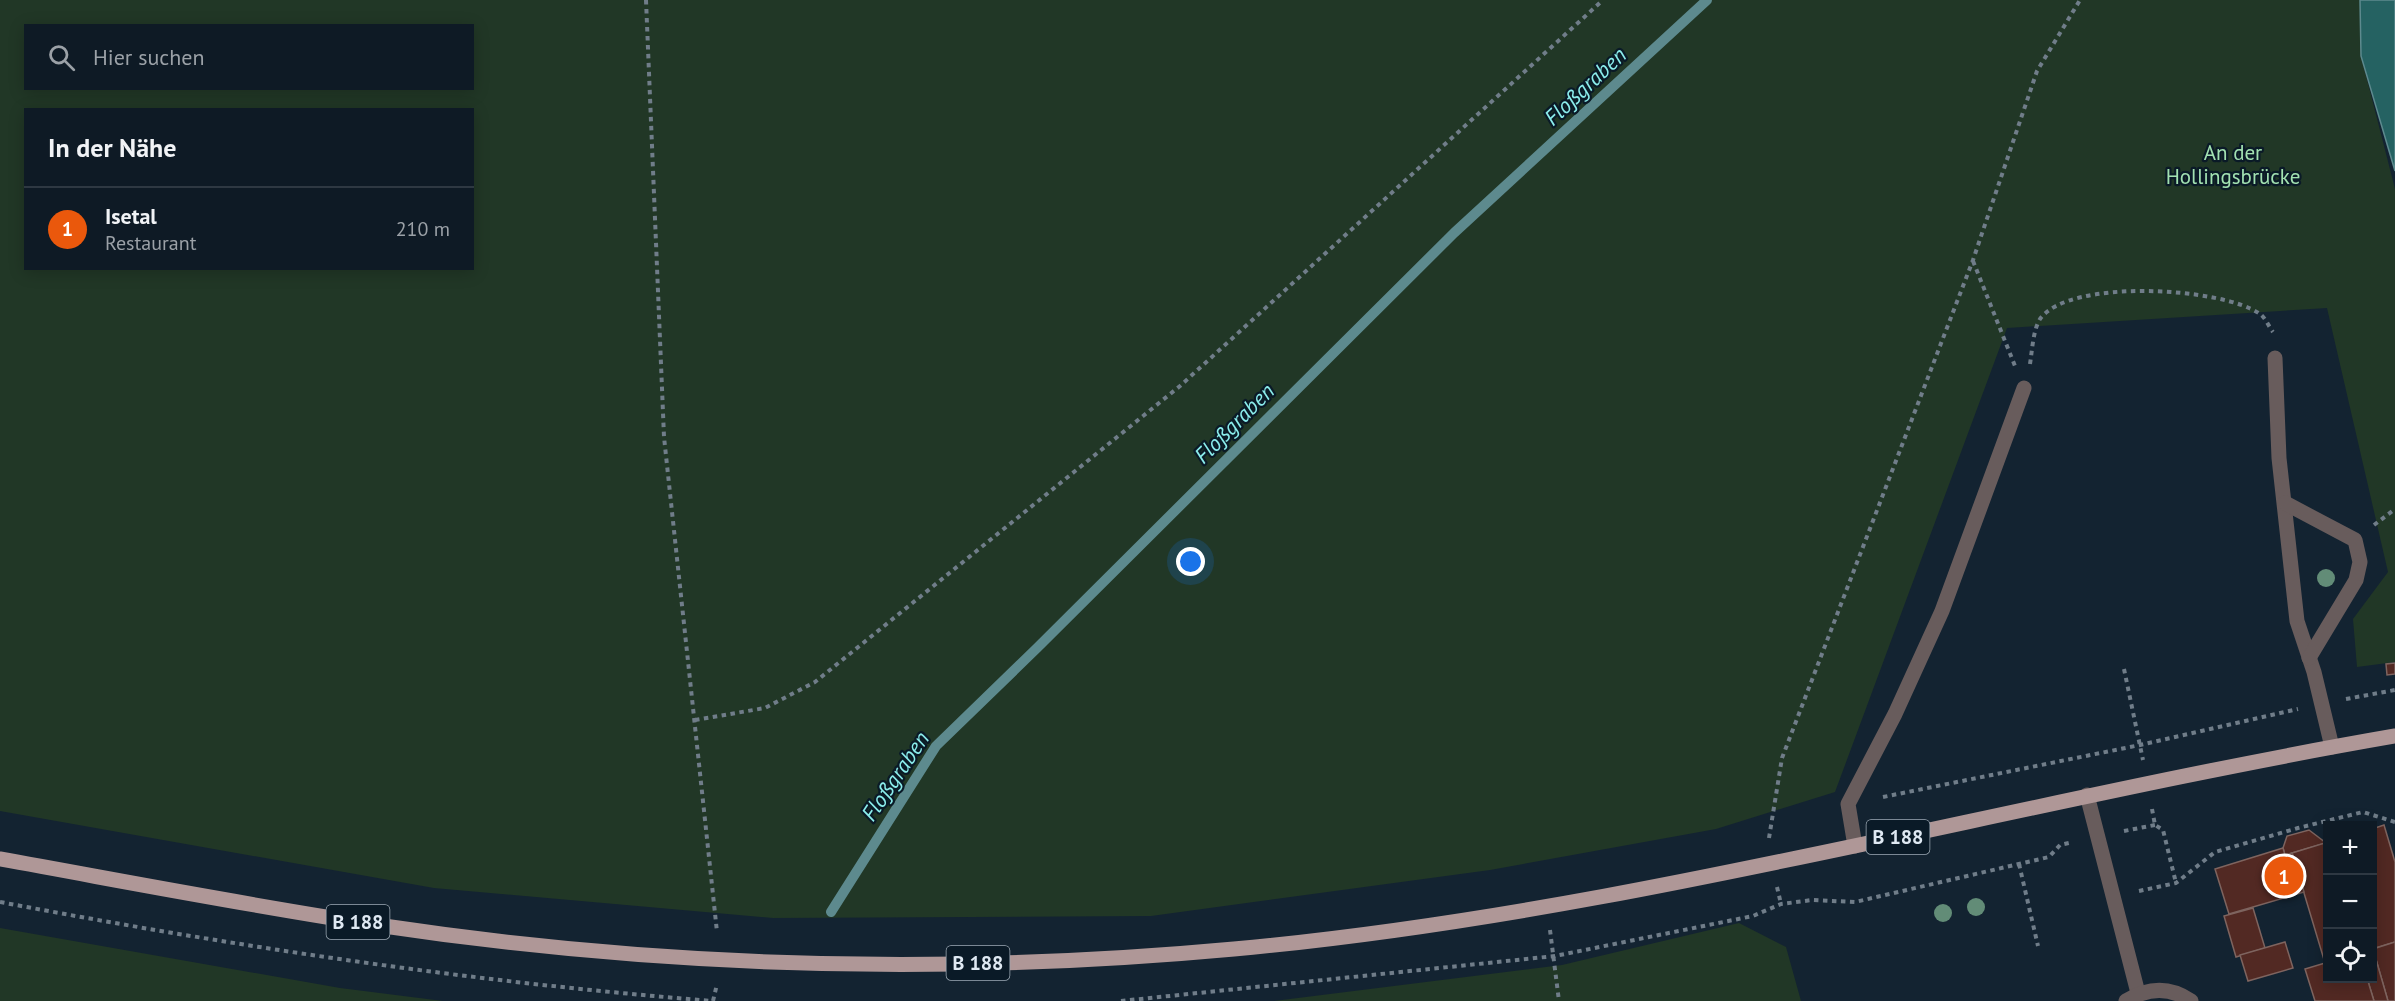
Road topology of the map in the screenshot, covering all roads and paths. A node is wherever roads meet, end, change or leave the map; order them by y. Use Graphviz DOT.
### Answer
graph roads {
  1 [pos="646,0"];
  2 [pos="1603,0"];
  3 [pos="2080,0"];
  4 [pos="1973,260"];
  5 [pos="2275,358"];
  6 [pos="2024,388"];
  7 [pos="2284,503"];
  8 [pos="2309,658"];
  9 [pos="2124,669"];
  10 [pos="2395,690"];
  11 [pos="2322,703"];
  12 [pos="694,720"];
  13 [pos="2395,736"];
  14 [pos="2140,745"];
  15 [pos="2332,747"];
  16 [pos="2087,795"];
  17 [pos="1848,804"];
  18 [pos="2395,822"];
  19 [pos="2155,825"];
  20 [pos="1779,836"];
  21 [pos="1855,846"];
  22 [pos="2049,857"];
  23 [pos="0,859"];
  24 [pos="2019,864"];
  25 [pos="2176,883"];
  26 [pos="2112,898"];
  27 [pos="0,902"];
  28 [pos="2038,946"];
  29 [pos="1554,956"];
  30 [pos="720,959"];
  31 [pos="2132,997"];
  32 [pos="713,1001"];
  33 [pos="1121,1001"];
  34 [pos="1559,1001"];
  35 [pos="2190,1001"];
  1 -- 12 [label="path"];
  2 -- 12 [label="path"];
  3 -- 4 [label="path"];
  4 -- 6 [label="path"];
  4 -- 20 [label="path"];
  5 -- 6 [label="path"];
  5 -- 7 [label="lane"];
  6 -- 17 [label="lane"];
  7 -- 8 [label="lane"];
  7 -- 8 [label="lane"];
  8 -- 11 [label="lane"];
  9 -- 14 [label="path"];
  10 -- 11 [label="path"];
  11 -- 14 [label="path"];
  11 -- 15 [label="lane"];
  12 -- 30 [label="path"];
  13 -- 15 [label="main road, B 188"];
  14 -- 17 [label="path"];
  15 -- 16 [label="main road, B 188"];
  16 -- 21 [label="main road, B 188"];
  16 -- 26 [label="lane"];
  17 -- 21 [label="lane"];
  18 -- 25 [label="path"];
  19 -- 25 [label="path"];
  21 -- 30 [label="main road, B 188"];
  22 -- 24 [label="path"];
  23 -- 30 [label="main road, B 188"];
  24 -- 28 [label="path"];
  24 -- 29 [label="path"];
  25 -- 26 [label="path"];
  26 -- 31 [label="lane"];
  27 -- 32 [label="path"];
  29 -- 33 [label="path"];
  29 -- 34 [label="path"];
  31 -- 35 [label="lane"];
}
